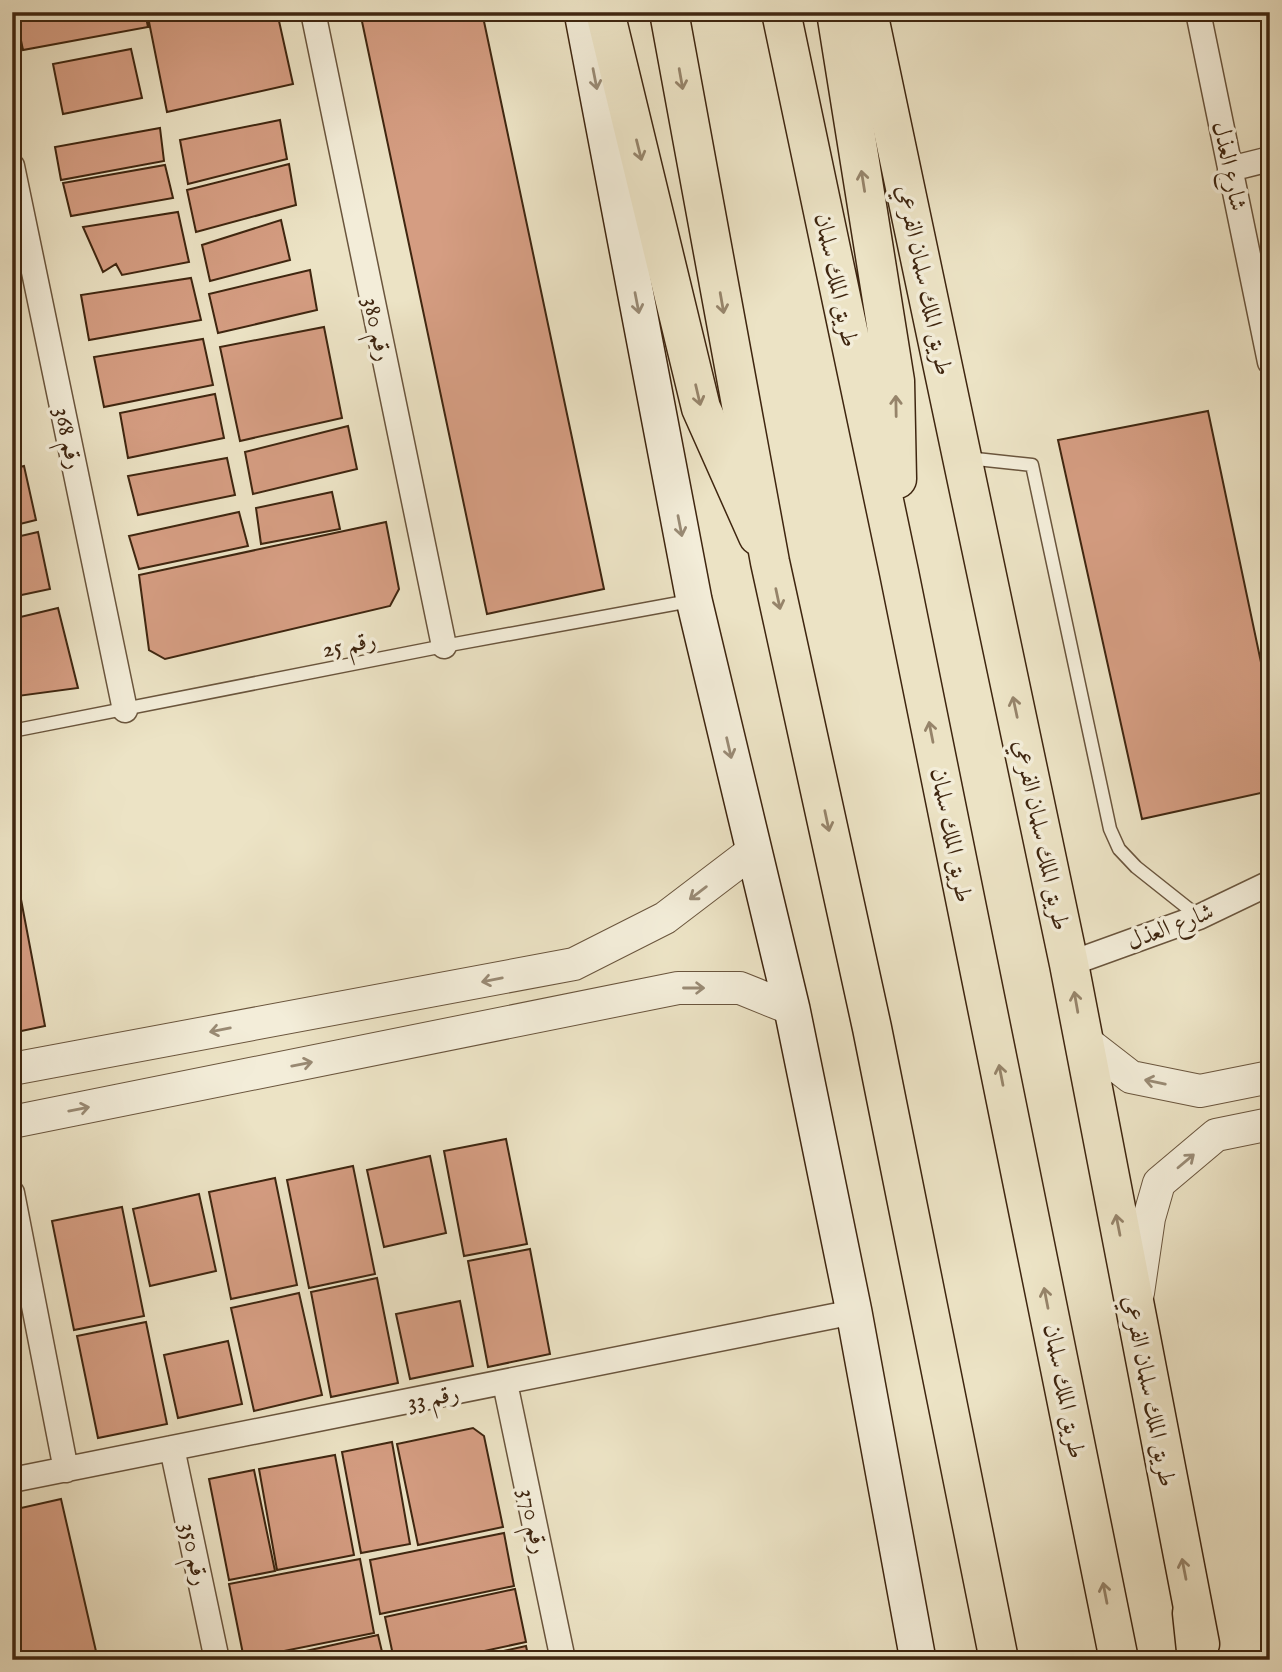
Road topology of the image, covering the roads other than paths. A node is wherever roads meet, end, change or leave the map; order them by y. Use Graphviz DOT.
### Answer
graph roads {
  1 [pos="313,12"];
  2 [pos="582,12"];
  3 [pos="605,12"];
  4 [pos="669,12"];
  5 [pos="781,12"];
  6 [pos="836,12"];
  7 [pos="868,12"];
  8 [pos="1198,12"];
  9 [pos="1270,159"];
  10 [pos="12,166"];
  11 [pos="1230,169"];
  12 [pos="1270,362"];
  13 [pos="963,457"];
  14 [pos="770,562"];
  15 [pos="899,572"];
  16 [pos="694,600"];
  17 [pos="444,646"];
  18 [pos="125,710"];
  19 [pos="12,731"];
  20 [pos="752,851"];
  21 [pos="1270,883"];
  22 [pos="1199,917"];
  23 [pos="665,918"];
  24 [pos="574,964"];
  25 [pos="1069,964"];
  26 [pos="649,996"];
  27 [pos="792,1009"];
  28 [pos="533,1017"];
  29 [pos="1082,1039"];
  30 [pos="12,1069"];
  31 [pos="1270,1077"];
  32 [pos="12,1122"];
  33 [pos="1270,1124"];
  34 [pos="12,1193"];
  35 [pos="854,1312"];
  36 [pos="1135,1312"];
  37 [pos="505,1383"];
  38 [pos="172,1448"];
  39 [pos="66,1470"];
  40 [pos="12,1480"];
  41 [pos="1192,1614"];
  42 [pos="217,1660"];
  43 [pos="564,1660"];
  44 [pos="918,1660"];
  45 [pos="999,1660"];
  46 [pos="1119,1660"];
  47 [pos="1197,1660"];
  48 [pos="1204,1660"];
  1 -- 17 [label="street, رقم 380"];
  2 -- 16 [label="main road, one-way"];
  3 -- 14 [label="main road, one-way"];
  4 -- 14 [label="main road, one-way"];
  5 -- 15 [label="main road, طريق الملك سلمان"];
  15 -- 6 [label="main road, one-way"];
  7 -- 13 [label="main road, طريق الملك سلمان الفرعي"];
  8 -- 11 [label="street, شارع العذل"];
  9 -- 11 [label="street"];
  10 -- 18 [label="street, رقم 368"];
  11 -- 12 [label="street, شارع العذل"];
  13 -- 22 [label="lane"];
  25 -- 13 [label="main road, طريق الملك سلمان الفرعي, one-way"];
  14 -- 45 [label="main road, one-way"];
  46 -- 15 [label="main road, طريق الملك سلمان, one-way"];
  16 -- 17 [label="lane, رقم 25"];
  16 -- 20 [label="main road, one-way"];
  17 -- 18 [label="lane, رقم 25"];
  18 -- 19 [label="lane, رقم 25"];
  20 -- 23 [label="street, one-way"];
  20 -- 27 [label="main road"];
  21 -- 22 [label="street, شارع العذل"];
  22 -- 25 [label="street, شارع العذل"];
  23 -- 24 [label="street"];
  23 -- 26 [label="street"];
  24 -- 28 [label="street"];
  24 -- 30 [label="street, one-way"];
  29 -- 25 [label="main road, طريق الملك سلمان الفرعي, one-way"];
  26 -- 27 [label="street, one-way"];
  26 -- 28 [label="street"];
  27 -- 35 [label="main road"];
  32 -- 28 [label="street, one-way"];
  31 -- 29 [label="street, one-way"];
  36 -- 29 [label="main road, طريق الملك سلمان الفرعي, one-way"];
  36 -- 33 [label="street, one-way"];
  34 -- 39 [label="street"];
  35 -- 37 [label="street, رقم 33"];
  35 -- 44 [label="main road"];
  41 -- 36 [label="main road, طريق الملك سلمان الفرعي, one-way"];
  37 -- 38 [label="street, رقم 33"];
  37 -- 43 [label="street, رقم 370"];
  38 -- 39 [label="street, رقم 33"];
  38 -- 42 [label="street, رقم 350"];
  39 -- 40 [label="street, رقم 33"];
  41 -- 47 [label="main road"];
  41 -- 48 [label="main road, طريق الملك سلمان الفرعي"];
}
